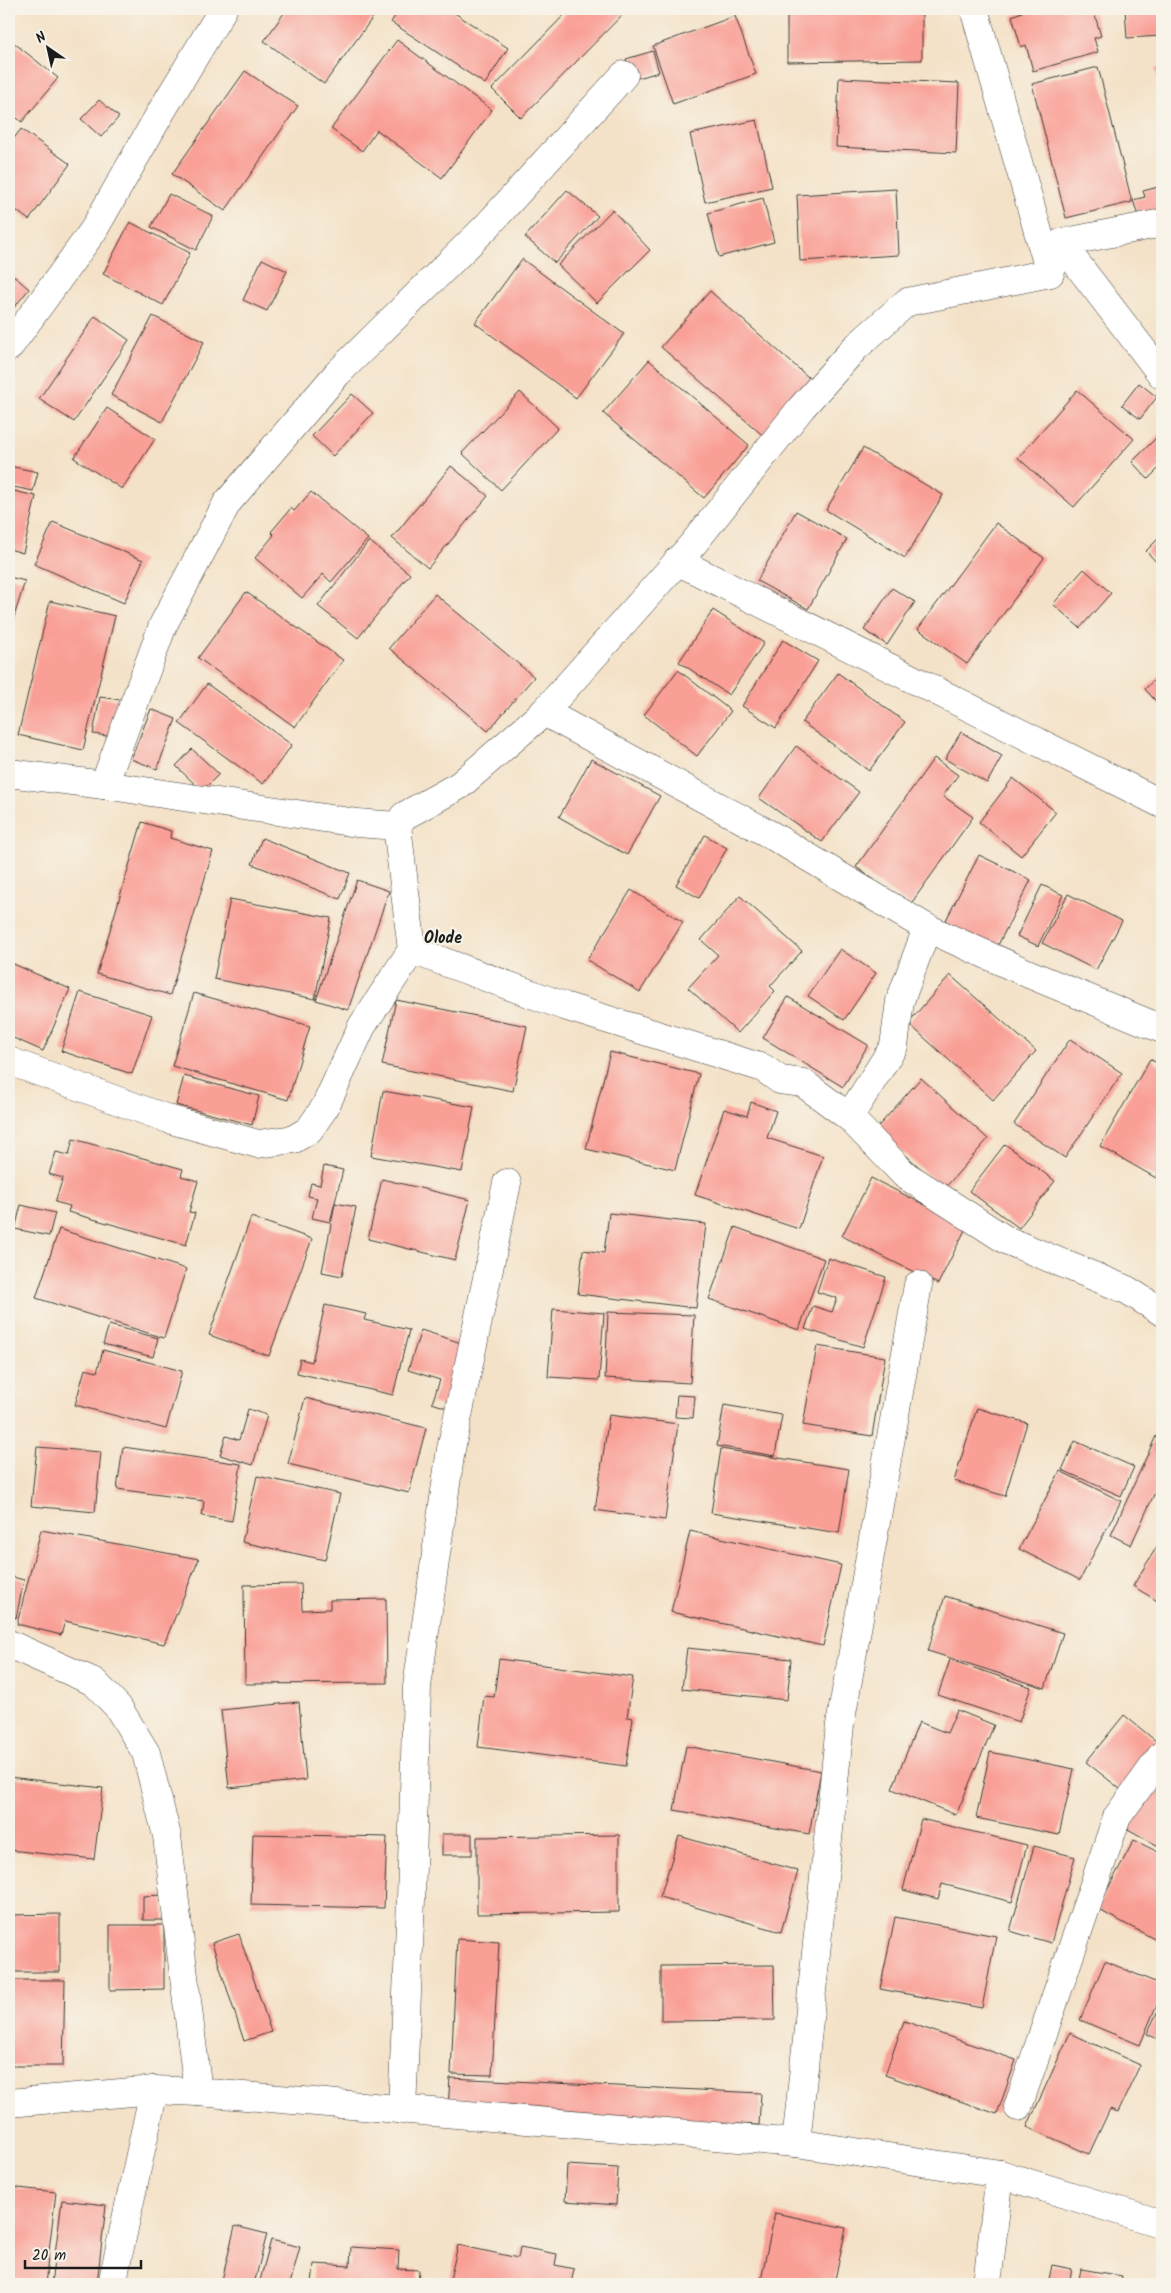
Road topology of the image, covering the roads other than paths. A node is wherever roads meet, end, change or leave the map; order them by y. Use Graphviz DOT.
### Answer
graph roads {
  1 [pos="223,9"];
  2 [pos="974,9"];
  3 [pos="624,76"];
  4 [pos="1162,223"];
  5 [pos="1061,242"];
  6 [pos="1050,273"];
  7 [pos="9,347"];
  8 [pos="1162,375"];
  9 [pos="677,561"];
  10 [pos="544,712"];
  11 [pos="9,773"];
  12 [pos="104,785"];
  13 [pos="1162,804"];
  14 [pos="397,826"];
  15 [pos="927,928"];
  16 [pos="412,950"];
  17 [pos="1162,1029"];
  18 [pos="9,1061"];
  19 [pos="849,1117"];
  20 [pos="507,1183"];
  21 [pos="918,1286"];
  22 [pos="1162,1312"];
  23 [pos="9,1644"];
  24 [pos="1162,1755"];
  25 [pos="154,2090"];
  26 [pos="198,2092"];
  27 [pos="9,2102"];
  28 [pos="1018,2107"];
  29 [pos="402,2110"];
  30 [pos="796,2144"];
  31 [pos="1000,2174"];
  32 [pos="1162,2224"];
  33 [pos="112,2284"];
  34 [pos="987,2284"];
  1 -- 7 [label="street"];
  2 -- 6 [label="street"];
  3 -- 12 [label="street"];
  4 -- 5 [label="street"];
  5 -- 6 [label="street"];
  5 -- 8 [label="street"];
  6 -- 9 [label="street"];
  9 -- 10 [label="street"];
  9 -- 13 [label="street"];
  10 -- 14 [label="street"];
  10 -- 15 [label="street"];
  11 -- 12 [label="street"];
  12 -- 14 [label="street"];
  14 -- 16 [label="street"];
  15 -- 17 [label="street"];
  15 -- 19 [label="street"];
  16 -- 18 [label="street"];
  16 -- 19 [label="street"];
  19 -- 22 [label="street"];
  20 -- 29 [label="street"];
  21 -- 30 [label="street"];
  23 -- 26 [label="street"];
  24 -- 28 [label="street"];
  25 -- 26 [label="street"];
  25 -- 27 [label="street"];
  25 -- 33 [label="street"];
  26 -- 29 [label="street"];
  29 -- 30 [label="street"];
  30 -- 31 [label="street"];
  31 -- 32 [label="street"];
  31 -- 34 [label="street"];
}
